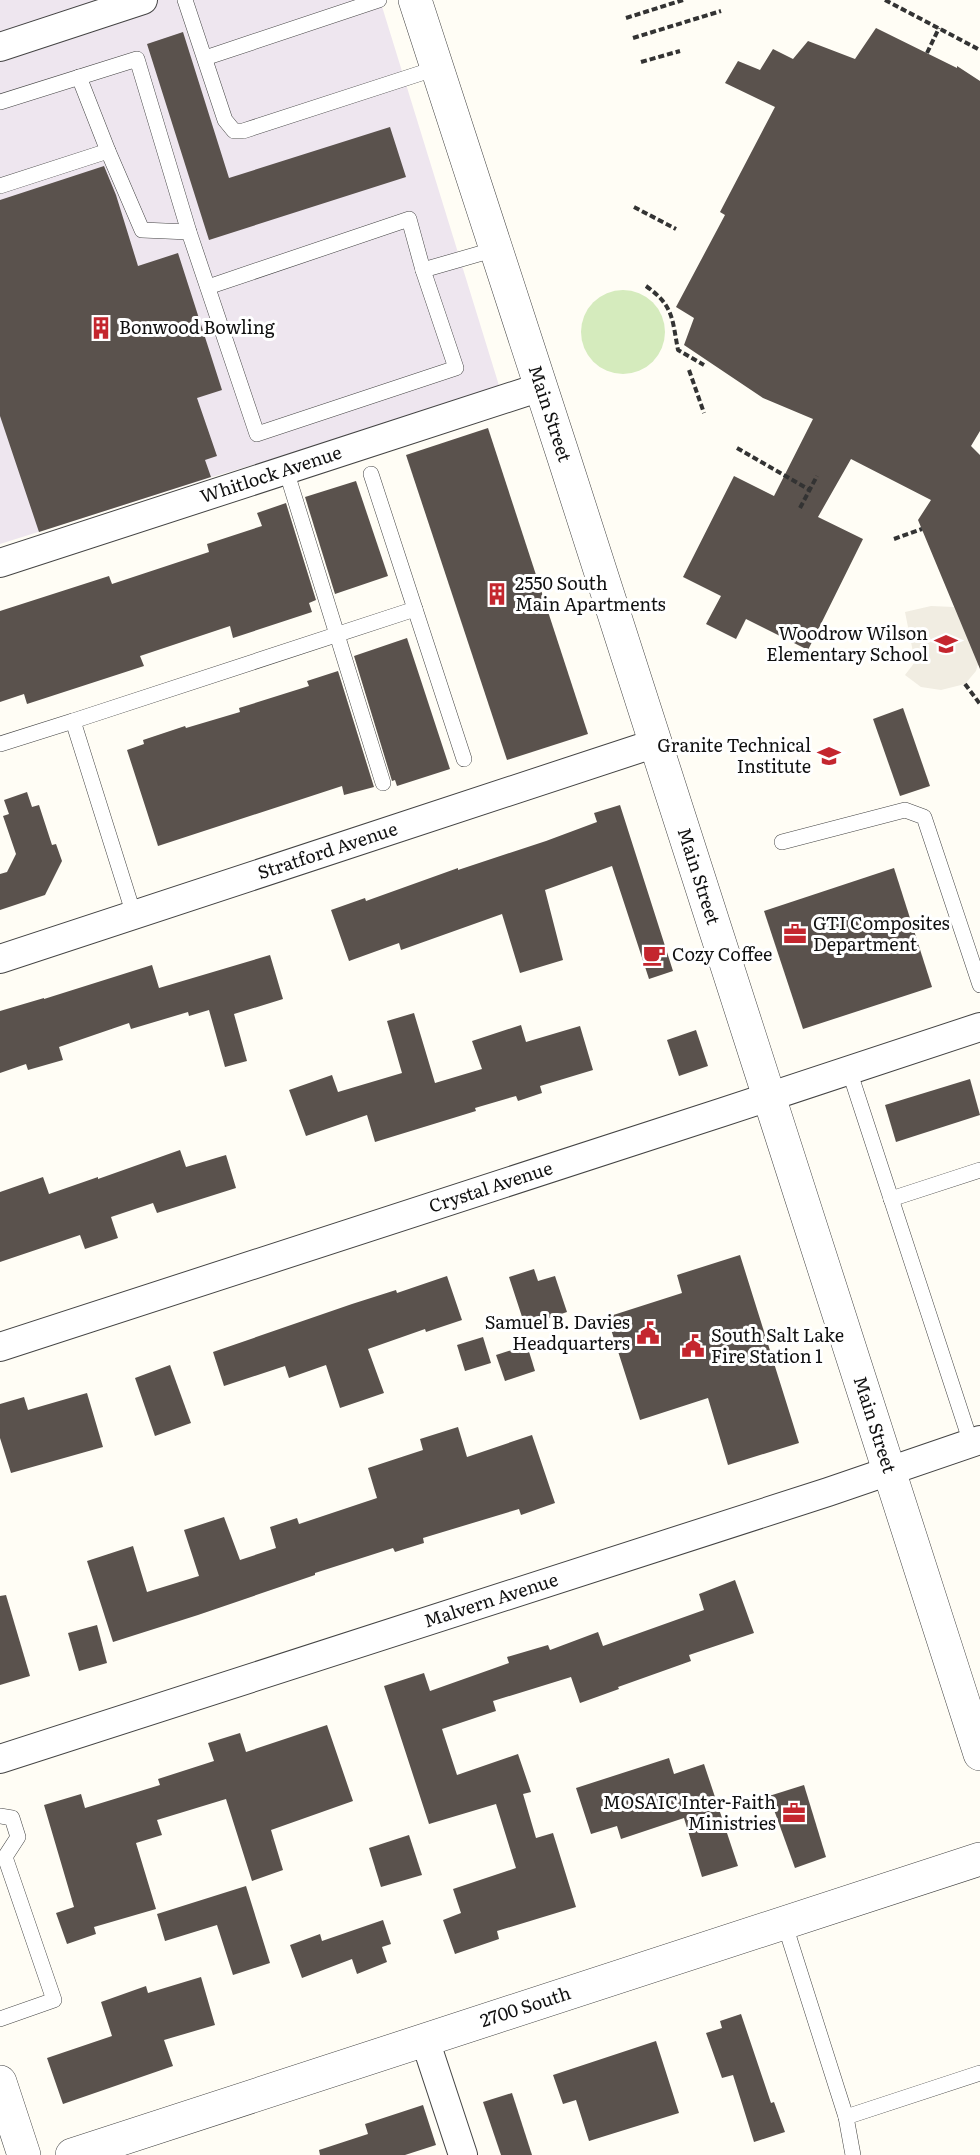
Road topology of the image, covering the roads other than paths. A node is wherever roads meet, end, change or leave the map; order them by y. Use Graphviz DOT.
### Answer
graph roads {
  1 [pos="143,0"];
  2 [pos="185,0"];
  3 [pos="379,0"];
  4 [pos="415,0"];
  5 [pos="0,47"];
  6 [pos="205,58"];
  7 [pos="437,68"];
  8 [pos="79,77"];
  9 [pos="0,102"];
  10 [pos="108,150"];
  11 [pos="0,186"];
  12 [pos="189,232"];
  13 [pos="496,249"];
  14 [pos="423,270"];
  15 [pos="208,287"];
  16 [pos="541,387"];
  17 [pos="286,470"];
  18 [pos="371,474"];
  19 [pos="0,563"];
  20 [pos="415,609"];
  21 [pos="335,634"];
  22 [pos="73,720"];
  23 [pos="656,743"];
  24 [pos="0,744"];
  25 [pos="464,759"];
  26 [pos="383,783"];
  27 [pos="782,842"];
  28 [pos="134,915"];
  29 [pos="0,959"];
  30 [pos="980,986"];
  31 [pos="980,1027"];
  32 [pos="849,1070"];
  33 [pos="768,1097"];
  34 [pos="980,1170"];
  35 [pos="891,1199"];
  36 [pos="0,1347"];
  37 [pos="976,1442"];
  38 [pos="889,1470"];
  39 [pos="980,1754"];
  40 [pos="0,1759"];
  41 [pos="0,1816"];
  42 [pos="3,1856"];
  43 [pos="980,1859"];
  44 [pos="784,1922"];
  45 [pos="0,2019"];
  46 [pos="425,2040"];
  47 [pos="980,2073"];
  48 [pos="0,2082"];
  49 [pos="846,2117"];
  50 [pos="24,2155"];
  51 [pos="72,2155"];
  52 [pos="463,2155"];
  53 [pos="853,2155"];
  1 -- 5 [label="street"];
  2 -- 6 [label="lane"];
  3 -- 6 [label="lane"];
  4 -- 7 [label="street, Main Street"];
  6 -- 7 [label="lane"];
  7 -- 13 [label="street, Main Street"];
  8 -- 9 [label="lane"];
  8 -- 10 [label="lane"];
  8 -- 12 [label="lane"];
  10 -- 11 [label="lane"];
  10 -- 12 [label="lane"];
  12 -- 15 [label="lane"];
  13 -- 14 [label="lane"];
  13 -- 16 [label="street, Main Street"];
  14 -- 15 [label="lane"];
  14 -- 15 [label="lane"];
  16 -- 17 [label="street, Whitlock Avenue"];
  16 -- 23 [label="street, Main Street"];
  17 -- 19 [label="street, Whitlock Avenue"];
  17 -- 21 [label="lane"];
  18 -- 20 [label="lane"];
  20 -- 21 [label="lane"];
  20 -- 25 [label="lane"];
  21 -- 22 [label="lane"];
  21 -- 26 [label="lane"];
  22 -- 24 [label="lane"];
  22 -- 28 [label="lane"];
  23 -- 28 [label="street, Stratford Avenue"];
  23 -- 33 [label="street, Main Street"];
  27 -- 30 [label="lane"];
  28 -- 29 [label="street, Stratford Avenue"];
  31 -- 32 [label="street, Crystal Avenue"];
  32 -- 33 [label="street, Crystal Avenue"];
  32 -- 35 [label="lane"];
  33 -- 36 [label="street, Crystal Avenue"];
  33 -- 38 [label="street, Main Street"];
  34 -- 35 [label="lane"];
  35 -- 37 [label="lane"];
  37 -- 38 [label="street, Malvern Avenue"];
  38 -- 39 [label="street, Main Street"];
  38 -- 40 [label="street, Malvern Avenue"];
  41 -- 42 [label="lane"];
  42 -- 45 [label="lane"];
  43 -- 44 [label="street, 2700 South"];
  44 -- 46 [label="street, 2700 South"];
  44 -- 49 [label="lane"];
  46 -- 51 [label="street, 2700 South"];
  46 -- 52 [label="street"];
  47 -- 49 [label="lane"];
  48 -- 50 [label="street"];
  49 -- 53 [label="lane"];
}
